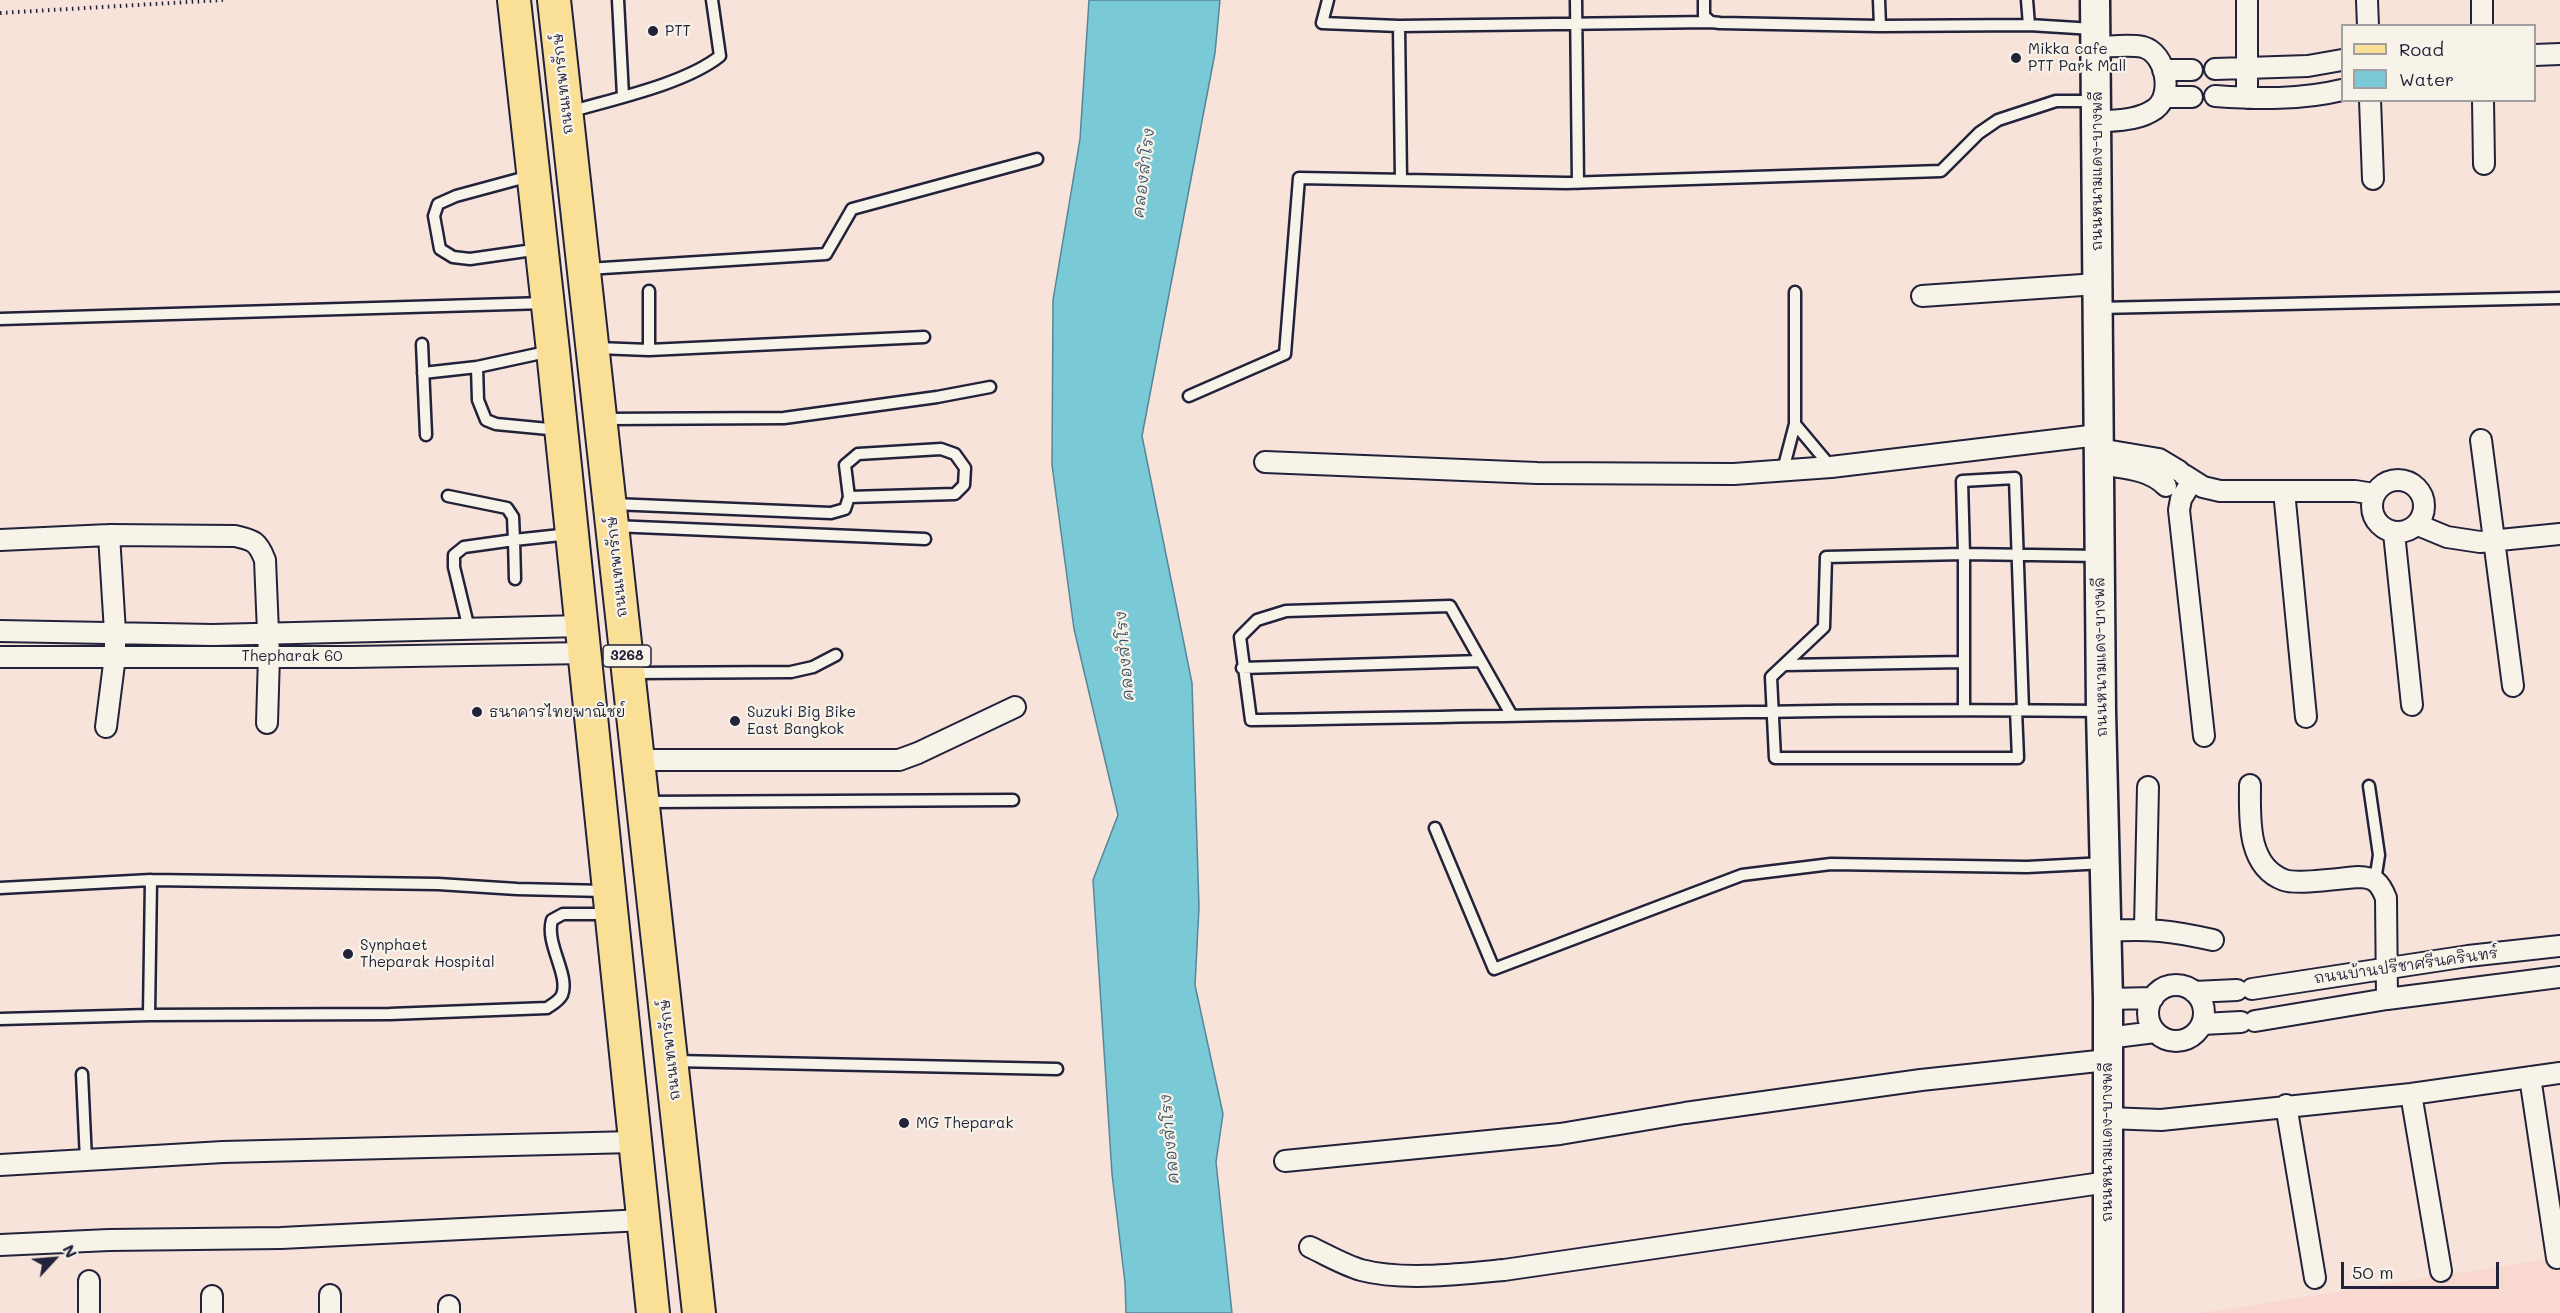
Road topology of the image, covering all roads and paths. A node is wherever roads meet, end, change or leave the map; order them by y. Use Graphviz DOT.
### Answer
graph roads {
  1 [pos="223,0"];
  2 [pos="514,0"];
  3 [pos="554,0"];
  4 [pos="618,0"];
  5 [pos="712,0"];
  6 [pos="1328,0"];
  7 [pos="1576,0"];
  8 [pos="1704,0"];
  9 [pos="1879,0"];
  10 [pos="2027,0"];
  11 [pos="2095,0"];
  12 [pos="2247,0"];
  13 [pos="2367,0"];
  14 [pos="2482,0"];
  15 [pos="0,13"];
  16 [pos="1712,22"];
  17 [pos="2368,24"];
  18 [pos="2482,24"];
  19 [pos="2029,25"];
  20 [pos="1399,26"];
  21 [pos="1577,26"];
  22 [pos="1880,26"];
  23 [pos="2096,38"];
  24 [pos="2560,54"];
  25 [pos="2536,55"];
  26 [pos="2341,60"];
  27 [pos="2249,68"];
  28 [pos="2215,69"];
  29 [pos="2163,70"];
  30 [pos="2192,70"];
  31 [pos="2341,90"];
  32 [pos="623,96"];
  33 [pos="2215,96"];
  34 [pos="2164,97"];
  35 [pos="2192,97"];
  36 [pos="2247,98"];
  37 [pos="2370,102"];
  38 [pos="2483,102"];
  39 [pos="2096,111"];
  40 [pos="566,113"];
  41 [pos="1037,159"];
  42 [pos="2484,164"];
  43 [pos="533,176"];
  44 [pos="2373,179"];
  45 [pos="1401,180"];
  46 [pos="1578,183"];
  47 [pos="542,249"];
  48 [pos="584,269"];
  49 [pos="649,291"];
  50 [pos="1795,292"];
  51 [pos="1922,296"];
  52 [pos="2097,296"];
  53 [pos="2560,298"];
  54 [pos="548,302"];
  55 [pos="0,318"];
  56 [pos="924,337"];
  57 [pos="422,344"];
  58 [pos="593,348"];
  59 [pos="649,350"];
  60 [pos="554,351"];
  61 [pos="477,367"];
  62 [pos="423,373"];
  63 [pos="990,387"];
  64 [pos="1190,396"];
  65 [pos="601,419"];
  66 [pos="1795,424"];
  67 [pos="562,430"];
  68 [pos="426,435"];
  69 [pos="2481,440"];
  70 [pos="2099,449"];
  71 [pos="1265,462"];
  72 [pos="1831,467"];
  73 [pos="1783,470"];
  74 [pos="2185,476"];
  75 [pos="2220,491"];
  76 [pos="2284,491"];
  77 [pos="2172,492"];
  78 [pos="2374,494"];
  79 [pos="448,496"];
  80 [pos="849,497"];
  81 [pos="612,515"];
  82 [pos="2418,525"];
  83 [pos="2394,533"];
  84 [pos="572,534"];
  85 [pos="2560,534"];
  86 [pos="110,535"];
  87 [pos="925,539"];
  88 [pos="0,540"];
  89 [pos="514,540"];
  90 [pos="2495,540"];
  91 [pos="1965,554"];
  92 [pos="2018,555"];
  93 [pos="2100,556"];
  94 [pos="515,579"];
  95 [pos="469,629"];
  96 [pos="0,631"];
  97 [pos="115,632"];
  98 [pos="352,632"];
  99 [pos="267,633"];
  100 [pos="583,639"];
  101 [pos="115,656"];
  102 [pos="268,656"];
  103 [pos="836,656"];
  104 [pos="0,657"];
  105 [pos="352,657"];
  106 [pos="1481,661"];
  107 [pos="1964,662"];
  108 [pos="1784,665"];
  109 [pos="1242,668"];
  110 [pos="628,674"];
  111 [pos="2513,686"];
  112 [pos="2412,705"];
  113 [pos="1015,707"];
  114 [pos="1964,709"];
  115 [pos="2020,710"];
  116 [pos="2101,711"];
  117 [pos="1771,712"];
  118 [pos="1512,716"];
  119 [pos="2306,717"];
  120 [pos="267,723"];
  121 [pos="106,728"];
  122 [pos="2204,736"];
  123 [pos="638,760"];
  124 [pos="2250,785"];
  125 [pos="2369,786"];
  126 [pos="2148,787"];
  127 [pos="1014,800"];
  128 [pos="643,802"];
  129 [pos="1436,828"];
  130 [pos="2105,863"];
  131 [pos="151,879"];
  132 [pos="2375,881"];
  133 [pos="0,888"];
  134 [pos="610,902"];
  135 [pos="2145,928"];
  136 [pos="2106,931"];
  137 [pos="2213,940"];
  138 [pos="2560,946"];
  139 [pos="2385,968"];
  140 [pos="2560,976"];
  141 [pos="2194,992"];
  142 [pos="2153,998"];
  143 [pos="2108,999"];
  144 [pos="2387,999"];
  145 [pos="149,1015"];
  146 [pos="0,1019"];
  147 [pos="2202,1024"];
  148 [pos="2155,1032"];
  149 [pos="2107,1049"];
  150 [pos="672,1061"];
  151 [pos="1057,1069"];
  152 [pos="2560,1072"];
  153 [pos="82,1074"];
  154 [pos="2530,1077"];
  155 [pos="2411,1094"];
  156 [pos="2286,1106"];
  157 [pos="2107,1118"];
  158 [pos="634,1142"];
  159 [pos="87,1160"];
  160 [pos="1284,1161"];
  161 [pos="0,1165"];
  162 [pos="2108,1182"];
  163 [pos="644,1220"];
  164 [pos="0,1245"];
  165 [pos="1310,1247"];
  166 [pos="2557,1258"];
  167 [pos="2441,1271"];
  168 [pos="2315,1278"];
  169 [pos="89,1281"];
  170 [pos="89,1313"];
  171 [pos="653,1313"];
  172 [pos="699,1313"];
  173 [pos="2108,1313"];
  1 -- 15 [label="path"];
  2 -- 43 [label="main road, 3268"];
  3 -- 40 [label="main road, ถนนเทพารักษ์ / 3268"];
  4 -- 32 [label="lane"];
  5 -- 32 [label="lane"];
  6 -- 20 [label="lane"];
  7 -- 21 [label="lane"];
  8 -- 16 [label="lane"];
  9 -- 22 [label="lane"];
  10 -- 19 [label="lane"];
  11 -- 23 [label="main road, ถนนหนามแดง-บางพลี"];
  12 -- 27 [label="street"];
  13 -- 17 [label="street"];
  14 -- 18 [label="street"];
  16 -- 21 [label="lane"];
  16 -- 22 [label="lane"];
  19 -- 22 [label="lane"];
  19 -- 23 [label="lane"];
  20 -- 21 [label="lane"];
  20 -- 45 [label="lane"];
  21 -- 46 [label="lane"];
  23 -- 29 [label="street"];
  23 -- 39 [label="main road, ถนนหนามแดง-บางพลี"];
  24 -- 25 [label="street"];
  26 -- 27 [label="street"];
  27 -- 28 [label="street"];
  27 -- 36 [label="street"];
  29 -- 30 [label="street"];
  29 -- 34 [label="street"];
  31 -- 36 [label="street"];
  32 -- 40 [label="lane"];
  33 -- 36 [label="street"];
  34 -- 35 [label="street"];
  34 -- 39 [label="street"];
  37 -- 44 [label="street"];
  38 -- 42 [label="street"];
  39 -- 46 [label="lane"];
  39 -- 52 [label="main road, ถนนหนามแดง-บางพลี"];
  40 -- 48 [label="main road, ถนนเทพารักษ์ / 3268"];
  41 -- 48 [label="lane"];
  43 -- 47 [label="main road, 3268"];
  43 -- 47 [label="lane"];
  45 -- 46 [label="lane"];
  45 -- 64 [label="lane"];
  47 -- 54 [label="main road, 3268"];
  48 -- 58 [label="main road, ถนนเทพารักษ์ / 3268"];
  49 -- 59 [label="lane"];
  50 -- 66 [label="lane"];
  51 -- 52 [label="street"];
  52 -- 53 [label="lane"];
  52 -- 70 [label="main road, ถนนหนามแดง-บางพลี"];
  54 -- 55 [label="lane"];
  54 -- 60 [label="main road, 3268"];
  56 -- 59 [label="lane"];
  57 -- 62 [label="lane"];
  58 -- 59 [label="lane"];
  58 -- 65 [label="main road, ถนนเทพารักษ์ / 3268"];
  60 -- 61 [label="lane"];
  60 -- 67 [label="main road, 3268"];
  61 -- 62 [label="lane"];
  61 -- 67 [label="lane"];
  62 -- 68 [label="lane"];
  63 -- 65 [label="lane"];
  65 -- 81 [label="main road, ถนนเทพารักษ์ / 3268"];
  66 -- 72 [label="lane"];
  66 -- 73 [label="lane"];
  67 -- 84 [label="main road, 3268"];
  69 -- 90 [label="street"];
  70 -- 72 [label="street"];
  70 -- 74 [label="street"];
  70 -- 77 [label="street"];
  70 -- 93 [label="main road, ถนนหนามแดง-บางพลี"];
  71 -- 73 [label="street"];
  72 -- 73 [label="street"];
  74 -- 75 [label="street"];
  74 -- 77 [label="street"];
  75 -- 76 [label="street"];
  75 -- 77 [label="street"];
  76 -- 78 [label="street"];
  76 -- 119 [label="street"];
  77 -- 122 [label="street"];
  78 -- 82 [label="street"];
  78 -- 83 [label="street"];
  79 -- 89 [label="lane"];
  80 -- 80 [label="lane"];
  80 -- 81 [label="lane"];
  81 -- 87 [label="lane"];
  81 -- 110 [label="main road, ถนนเทพารักษ์ / 3268"];
  82 -- 83 [label="street"];
  82 -- 90 [label="street"];
  83 -- 112 [label="street"];
  84 -- 89 [label="lane"];
  84 -- 100 [label="main road, 3268"];
  85 -- 90 [label="street"];
  86 -- 88 [label="street"];
  86 -- 97 [label="street"];
  86 -- 99 [label="street"];
  89 -- 94 [label="lane"];
  89 -- 95 [label="lane"];
  90 -- 111 [label="street"];
  91 -- 92 [label="lane"];
  91 -- 92 [label="lane"];
  91 -- 107 [label="lane"];
  91 -- 108 [label="lane"];
  92 -- 93 [label="lane"];
  92 -- 115 [label="lane"];
  93 -- 116 [label="main road, ถนนหนามแดง-บางพลี"];
  95 -- 98 [label="street, Thepharak 60"];
  95 -- 100 [label="street, Thepharak 60"];
  96 -- 97 [label="street, Thepharak 60"];
  97 -- 99 [label="street, Thepharak 60"];
  97 -- 101 [label="street"];
  98 -- 99 [label="street, Thepharak 60"];
  98 -- 105 [label="street"];
  99 -- 102 [label="street"];
  100 -- 105 [label="street, Thepharak 60"];
  100 -- 134 [label="main road, 3268"];
  101 -- 102 [label="street, Thepharak 60"];
  101 -- 104 [label="street, Thepharak 60"];
  101 -- 121 [label="street"];
  102 -- 105 [label="street, Thepharak 60"];
  102 -- 120 [label="street"];
  103 -- 110 [label="lane"];
  106 -- 109 [label="lane"];
  106 -- 109 [label="lane"];
  106 -- 118 [label="lane"];
  107 -- 108 [label="lane"];
  107 -- 114 [label="lane"];
  108 -- 117 [label="lane"];
  109 -- 118 [label="lane"];
  110 -- 123 [label="main road, ถนนเทพารักษ์ / 3268"];
  113 -- 123 [label="street"];
  114 -- 115 [label="lane"];
  114 -- 117 [label="lane"];
  115 -- 116 [label="lane"];
  115 -- 117 [label="lane"];
  116 -- 130 [label="main road, ถนนหนามแดง-บางพลี"];
  117 -- 118 [label="lane"];
  123 -- 128 [label="main road, ถนนเทพารักษ์ / 3268"];
  124 -- 132 [label="street"];
  125 -- 132 [label="lane"];
  126 -- 135 [label="street"];
  127 -- 128 [label="lane"];
  128 -- 150 [label="main road, ถนนเทพารักษ์ / 3268"];
  129 -- 130 [label="lane"];
  130 -- 136 [label="main road, ถนนหนามแดง-บางพลี"];
  131 -- 133 [label="lane"];
  131 -- 134 [label="lane"];
  131 -- 145 [label="lane"];
  132 -- 139 [label="street"];
  134 -- 145 [label="lane"];
  134 -- 158 [label="main road, 3268"];
  135 -- 136 [label="street"];
  135 -- 137 [label="street"];
  136 -- 143 [label="main road, ถนนหนามแดง-บางพลี"];
  138 -- 139 [label="street, ถนนบ้านปรีชาศรีนครินทร์"];
  139 -- 141 [label="street, ถนนบ้านปรีชาศรีนครินทร์"];
  139 -- 144 [label="street"];
  140 -- 144 [label="street, ถนนบ้านปรีชาศรีนครินทร์"];
  141 -- 142 [label="street"];
  141 -- 147 [label="street"];
  142 -- 143 [label="street"];
  142 -- 148 [label="street"];
  143 -- 149 [label="main road, ถนนหนามแดง-บางพลี"];
  144 -- 147 [label="street, ถนนบ้านปรีชาศรีนครินทร์"];
  145 -- 146 [label="lane"];
  147 -- 148 [label="street"];
  148 -- 149 [label="street"];
  149 -- 157 [label="main road, ถนนหนามแดง-บางพลี"];
  149 -- 160 [label="street"];
  150 -- 151 [label="lane"];
  150 -- 172 [label="main road, ถนนเทพารักษ์ / 3268"];
  152 -- 154 [label="street"];
  153 -- 159 [label="lane"];
  154 -- 155 [label="street"];
  154 -- 166 [label="street"];
  155 -- 156 [label="street"];
  155 -- 167 [label="street"];
  156 -- 157 [label="street"];
  156 -- 168 [label="street"];
  157 -- 162 [label="main road, ถนนหนามแดง-บางพลี"];
  158 -- 159 [label="street"];
  158 -- 163 [label="main road, 3268"];
  159 -- 161 [label="street"];
  162 -- 165 [label="street"];
  162 -- 173 [label="main road, ถนนหนามแดง-บางพลี"];
  163 -- 164 [label="street"];
  163 -- 171 [label="main road, 3268"];
  169 -- 170 [label="street"];
}
